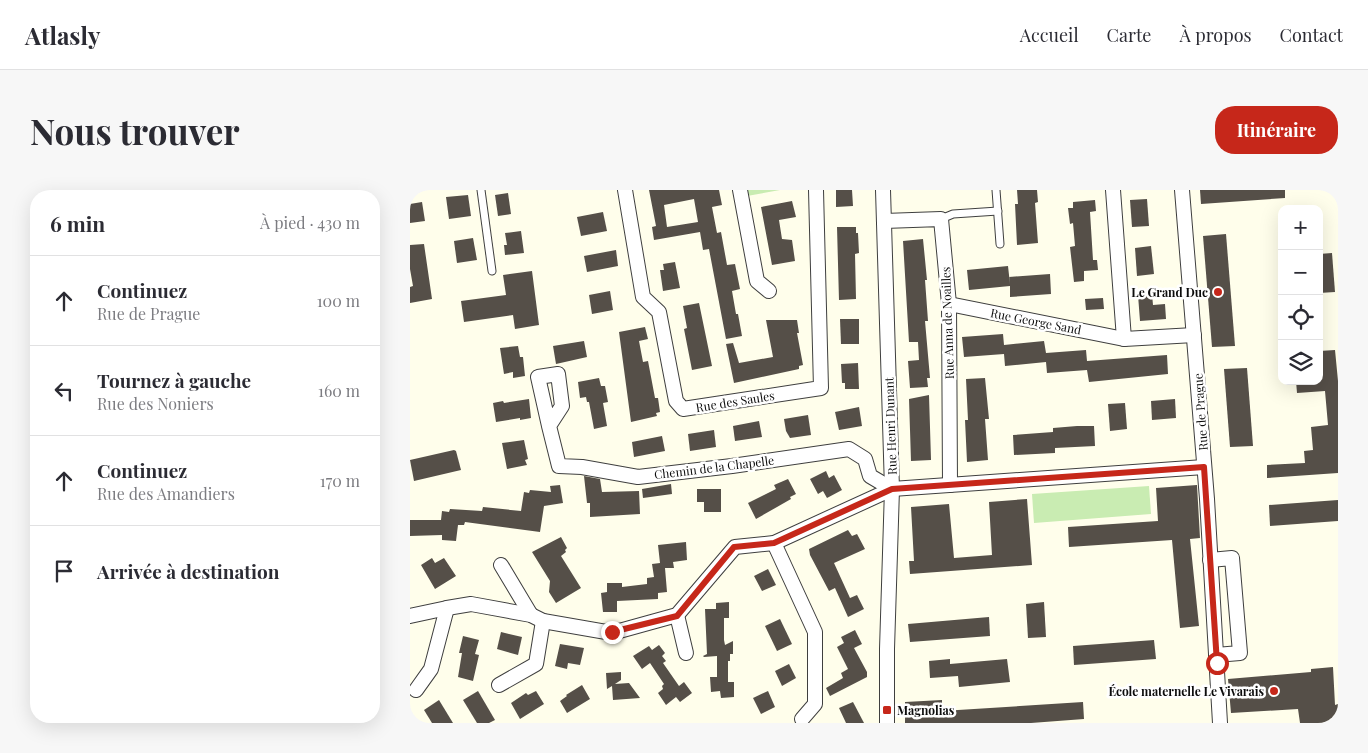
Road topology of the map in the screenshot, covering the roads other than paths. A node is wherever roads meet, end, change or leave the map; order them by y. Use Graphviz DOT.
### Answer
graph roads {
  1 [pos="481,190"];
  2 [pos="624,190"];
  3 [pos="740,190"];
  4 [pos="816,190"];
  5 [pos="883,190"];
  6 [pos="996,190"];
  7 [pos="1113,190"];
  8 [pos="1182,190"];
  9 [pos="998,211"];
  10 [pos="941,219"];
  11 [pos="884,221"];
  12 [pos="1000,244"];
  13 [pos="492,271"];
  14 [pos="769,291"];
  15 [pos="949,304"];
  16 [pos="1194,335"];
  17 [pos="1124,338"];
  18 [pos="548,426"];
  19 [pos="1204,467"];
  20 [pos="950,485"];
  21 [pos="892,489"];
  22 [pos="774,543"];
  23 [pos="1210,560"];
  24 [pos="501,564"];
  25 [pos="447,608"];
  26 [pos="410,616"];
  27 [pos="677,616"];
  28 [pos="537,618"];
  29 [pos="686,653"];
  30 [pos="1216,655"];
  31 [pos="499,684"];
  32 [pos="416,690"];
  33 [pos="802,719"];
  34 [pos="887,723"];
  35 [pos="1220,723"];
  1 -- 13 [label="lane"];
  2 -- 4 [label="street, Rue des Saules"];
  3 -- 14 [label="street"];
  5 -- 11 [label="street, Rue Henri Dunant"];
  6 -- 9 [label="lane"];
  7 -- 17 [label="street"];
  8 -- 16 [label="street, Rue de Prague"];
  9 -- 10 [label="lane"];
  9 -- 12 [label="lane"];
  10 -- 11 [label="street"];
  10 -- 15 [label="street, Rue Anna de Noailles"];
  11 -- 21 [label="street, Rue Henri Dunant"];
  15 -- 17 [label="street, Rue George Sand"];
  15 -- 20 [label="street, Rue Anna de Noailles"];
  16 -- 17 [label="street, Rue George Sand"];
  16 -- 19 [label="street, Rue de Prague"];
  18 -- 21 [label="street, Chemin de la Chapelle"];
  19 -- 20 [label="street"];
  19 -- 23 [label="street, Rue de Prague"];
  20 -- 21 [label="street"];
  21 -- 22 [label="street"];
  21 -- 34 [label="street, Rue Henri Dunant"];
  22 -- 27 [label="street"];
  22 -- 33 [label="street"];
  23 -- 30 [label="street, Rue de Prague"];
  23 -- 30 [label="street"];
  24 -- 28 [label="street"];
  25 -- 26 [label="street"];
  25 -- 28 [label="street"];
  25 -- 32 [label="street"];
  27 -- 28 [label="street"];
  27 -- 29 [label="street"];
  28 -- 31 [label="street"];
  30 -- 35 [label="street, Rue de Prague"];
}
